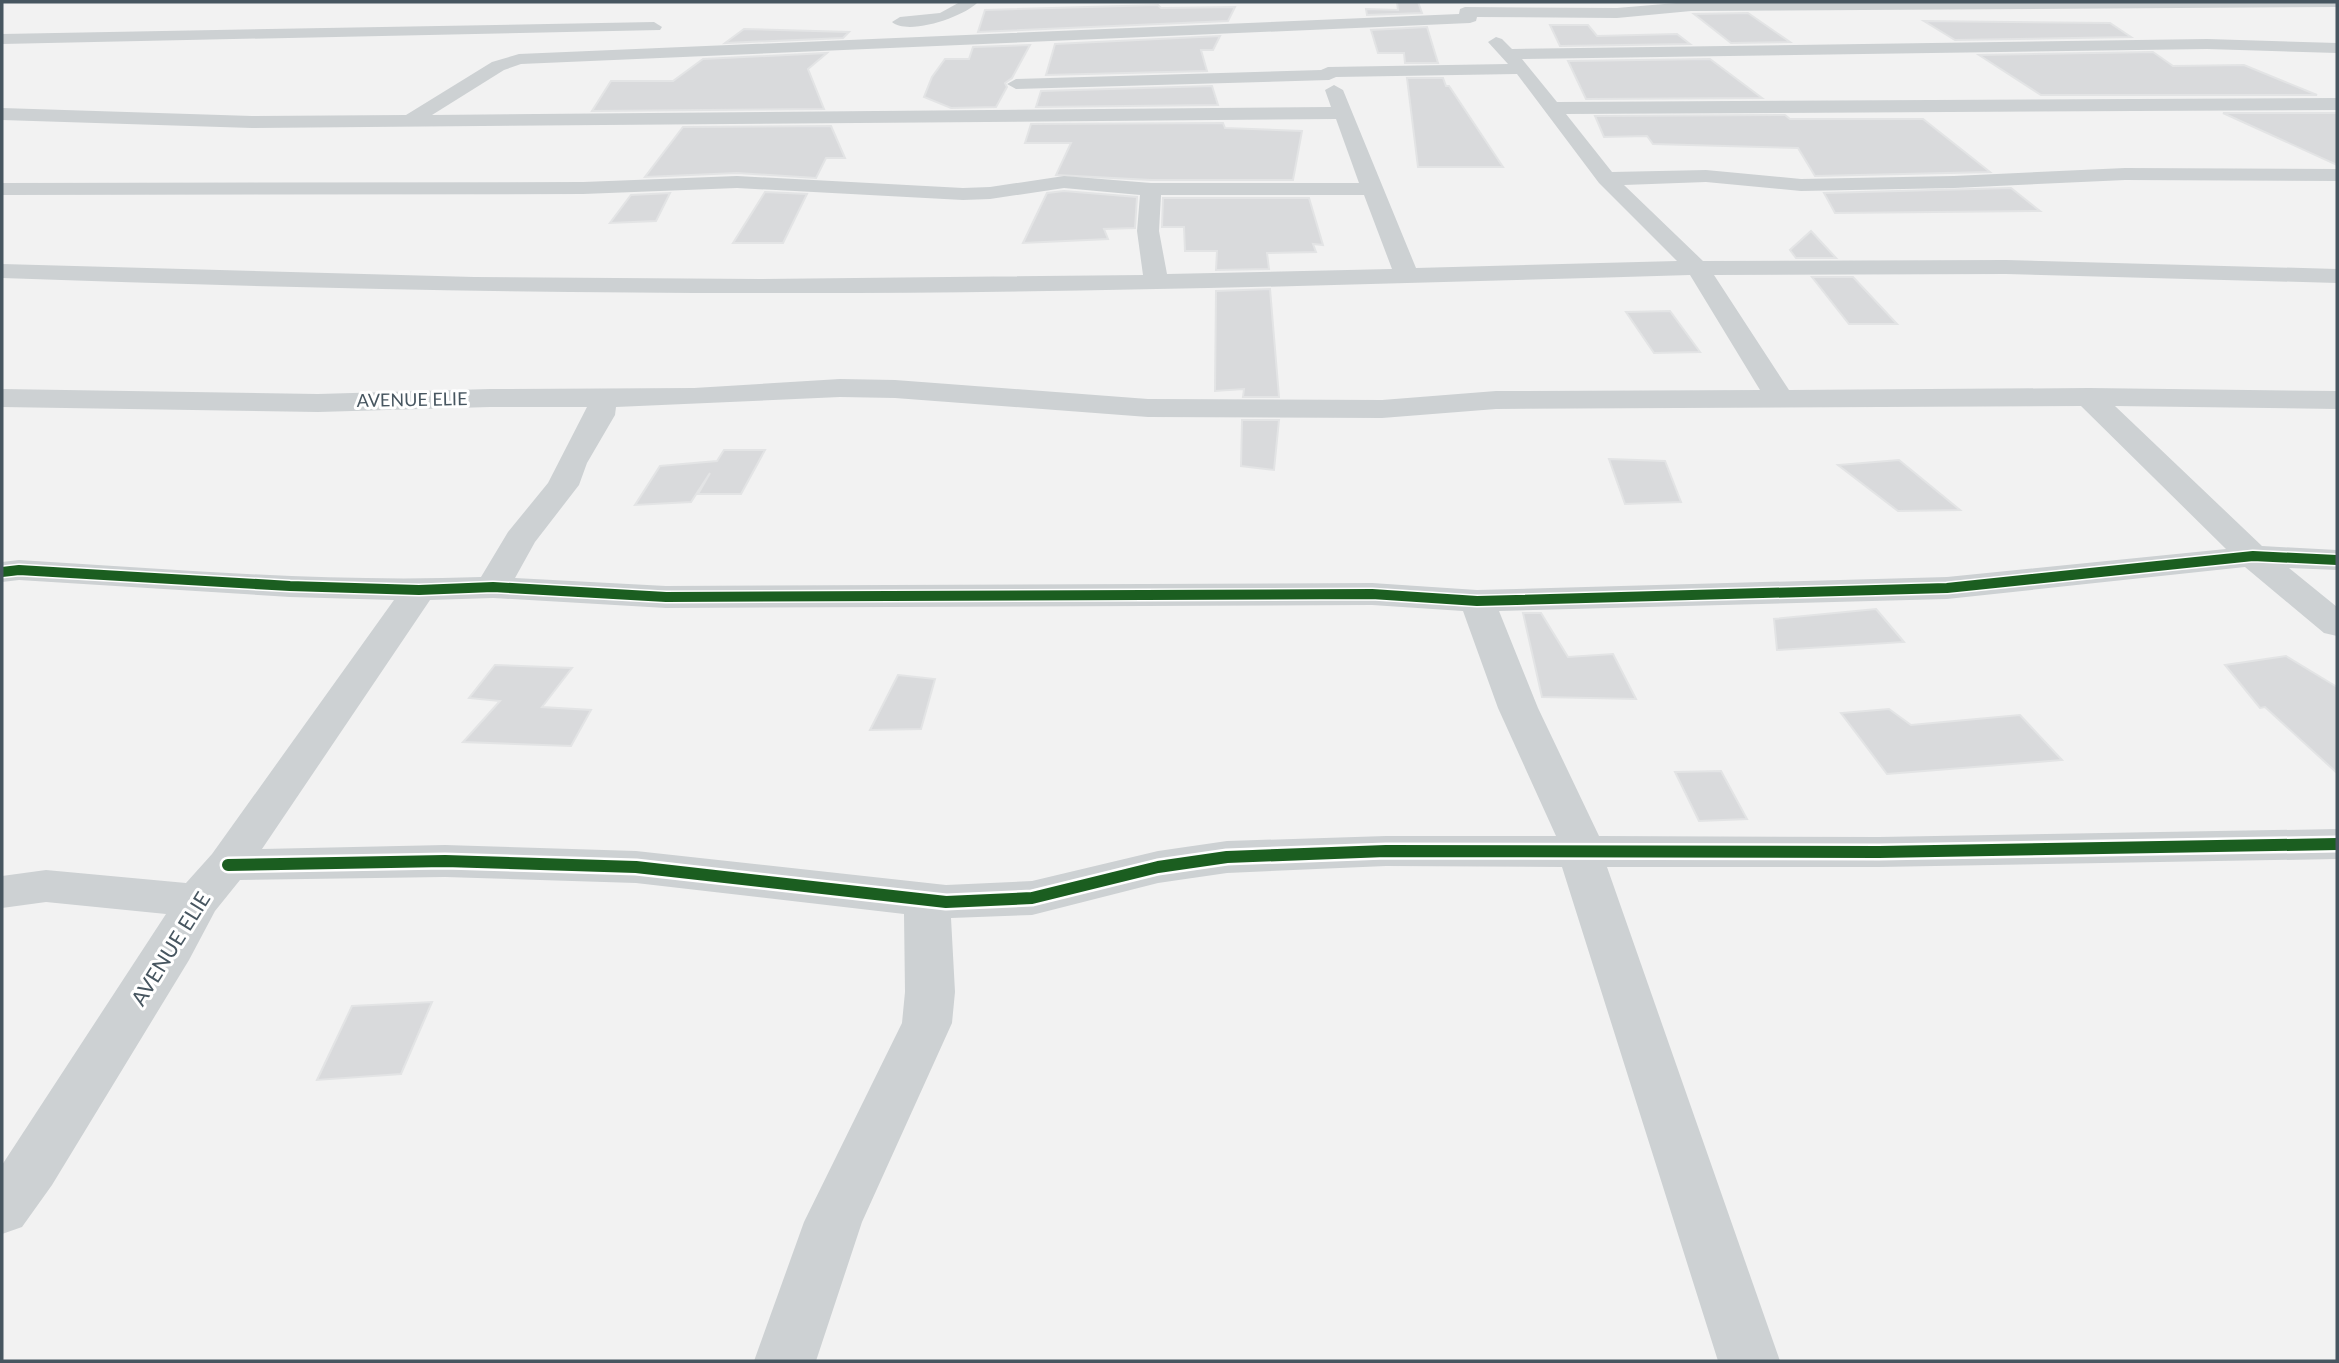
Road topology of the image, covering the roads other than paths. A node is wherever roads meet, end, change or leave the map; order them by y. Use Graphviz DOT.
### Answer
graph roads {
  1 [pos="970,2"];
  2 [pos="1305,2"];
  3 [pos="2124,3"];
  4 [pos="2337,3"];
  5 [pos="1464,10"];
  6 [pos="883,22"];
  7 [pos="1311,26"];
  8 [pos="666,27"];
  9 [pos="2,39"];
  10 [pos="2207,44"];
  11 [pos="2337,48"];
  12 [pos="1509,54"];
  13 [pos="2265,64"];
  14 [pos="1522,69"];
  15 [pos="1328,74"];
  16 [pos="1016,85"];
  17 [pos="2337,104"];
  18 [pos="1552,108"];
  19 [pos="1342,113"];
  20 [pos="2,114"];
  21 [pos="410,120"];
  22 [pos="2337,175"];
  23 [pos="1606,179"];
  24 [pos="2,189"];
  25 [pos="1151,189"];
  26 [pos="1371,189"];
  27 [pos="1697,268"];
  28 [pos="2,271"];
  29 [pos="39,271"];
  30 [pos="2337,276"];
  31 [pos="1407,277"];
  32 [pos="1156,282"];
  33 [pos="2,293"];
  34 [pos="2089,397"];
  35 [pos="2,398"];
  36 [pos="603,399"];
  37 [pos="1781,400"];
  38 [pos="2337,400"];
  39 [pos="2253,556"];
  40 [pos="2337,560"];
  41 [pos="2,572"];
  42 [pos="494,587"];
  43 [pos="419,590"];
  44 [pos="1477,601"];
  45 [pos="2337,625"];
  46 [pos="2337,844"];
  47 [pos="1579,851"];
  48 [pos="228,865"];
  49 [pos="2,892"];
  50 [pos="927,899"];
  51 [pos="197,901"];
  52 [pos="2,1209"];
  53 [pos="785,1361"];
  54 [pos="1749,1361"];
  1 -- 6 [label="street"];
  2 -- 7 [label="street"];
  3 -- 4 [label="street"];
  3 -- 5 [label="street"];
  3 -- 10 [label="street"];
  5 -- 7 [label="street"];
  5 -- 12 [label="street"];
  7 -- 15 [label="street"];
  7 -- 21 [label="street"];
  8 -- 9 [label="street"];
  10 -- 11 [label="street"];
  10 -- 12 [label="street"];
  10 -- 13 [label="street"];
  12 -- 14 [label="street"];
  14 -- 15 [label="street"];
  14 -- 18 [label="street"];
  15 -- 16 [label="street"];
  15 -- 19 [label="street"];
  17 -- 18 [label="street"];
  18 -- 23 [label="street"];
  19 -- 21 [label="street"];
  19 -- 26 [label="street"];
  20 -- 21 [label="street"];
  22 -- 23 [label="street"];
  23 -- 27 [label="street"];
  24 -- 25 [label="street"];
  25 -- 26 [label="street"];
  25 -- 32 [label="street"];
  26 -- 31 [label="street"];
  27 -- 30 [label="street"];
  27 -- 31 [label="street"];
  27 -- 37 [label="street"];
  28 -- 29 [label="street"];
  29 -- 32 [label="street"];
  29 -- 33 [label="street"];
  31 -- 32 [label="street"];
  34 -- 37 [label="street, AVENUE ELIE"];
  34 -- 38 [label="street, AVENUE ELIE"];
  34 -- 39 [label="street"];
  35 -- 36 [label="street, AVENUE ELIE"];
  36 -- 37 [label="street, AVENUE ELIE"];
  36 -- 42 [label="street"];
  39 -- 40 [label="street"];
  39 -- 44 [label="street"];
  39 -- 45 [label="street"];
  41 -- 43 [label="street"];
  42 -- 43 [label="street"];
  42 -- 44 [label="street"];
  43 -- 48 [label="street, AVENUE ELIE"];
  44 -- 47 [label="street"];
  46 -- 47 [label="street"];
  47 -- 50 [label="street"];
  47 -- 54 [label="street"];
  48 -- 50 [label="street"];
  48 -- 51 [label="street, AVENUE ELIE"];
  49 -- 51 [label="street"];
  50 -- 53 [label="street"];
  51 -- 52 [label="street, AVENUE ELIE"];
}
